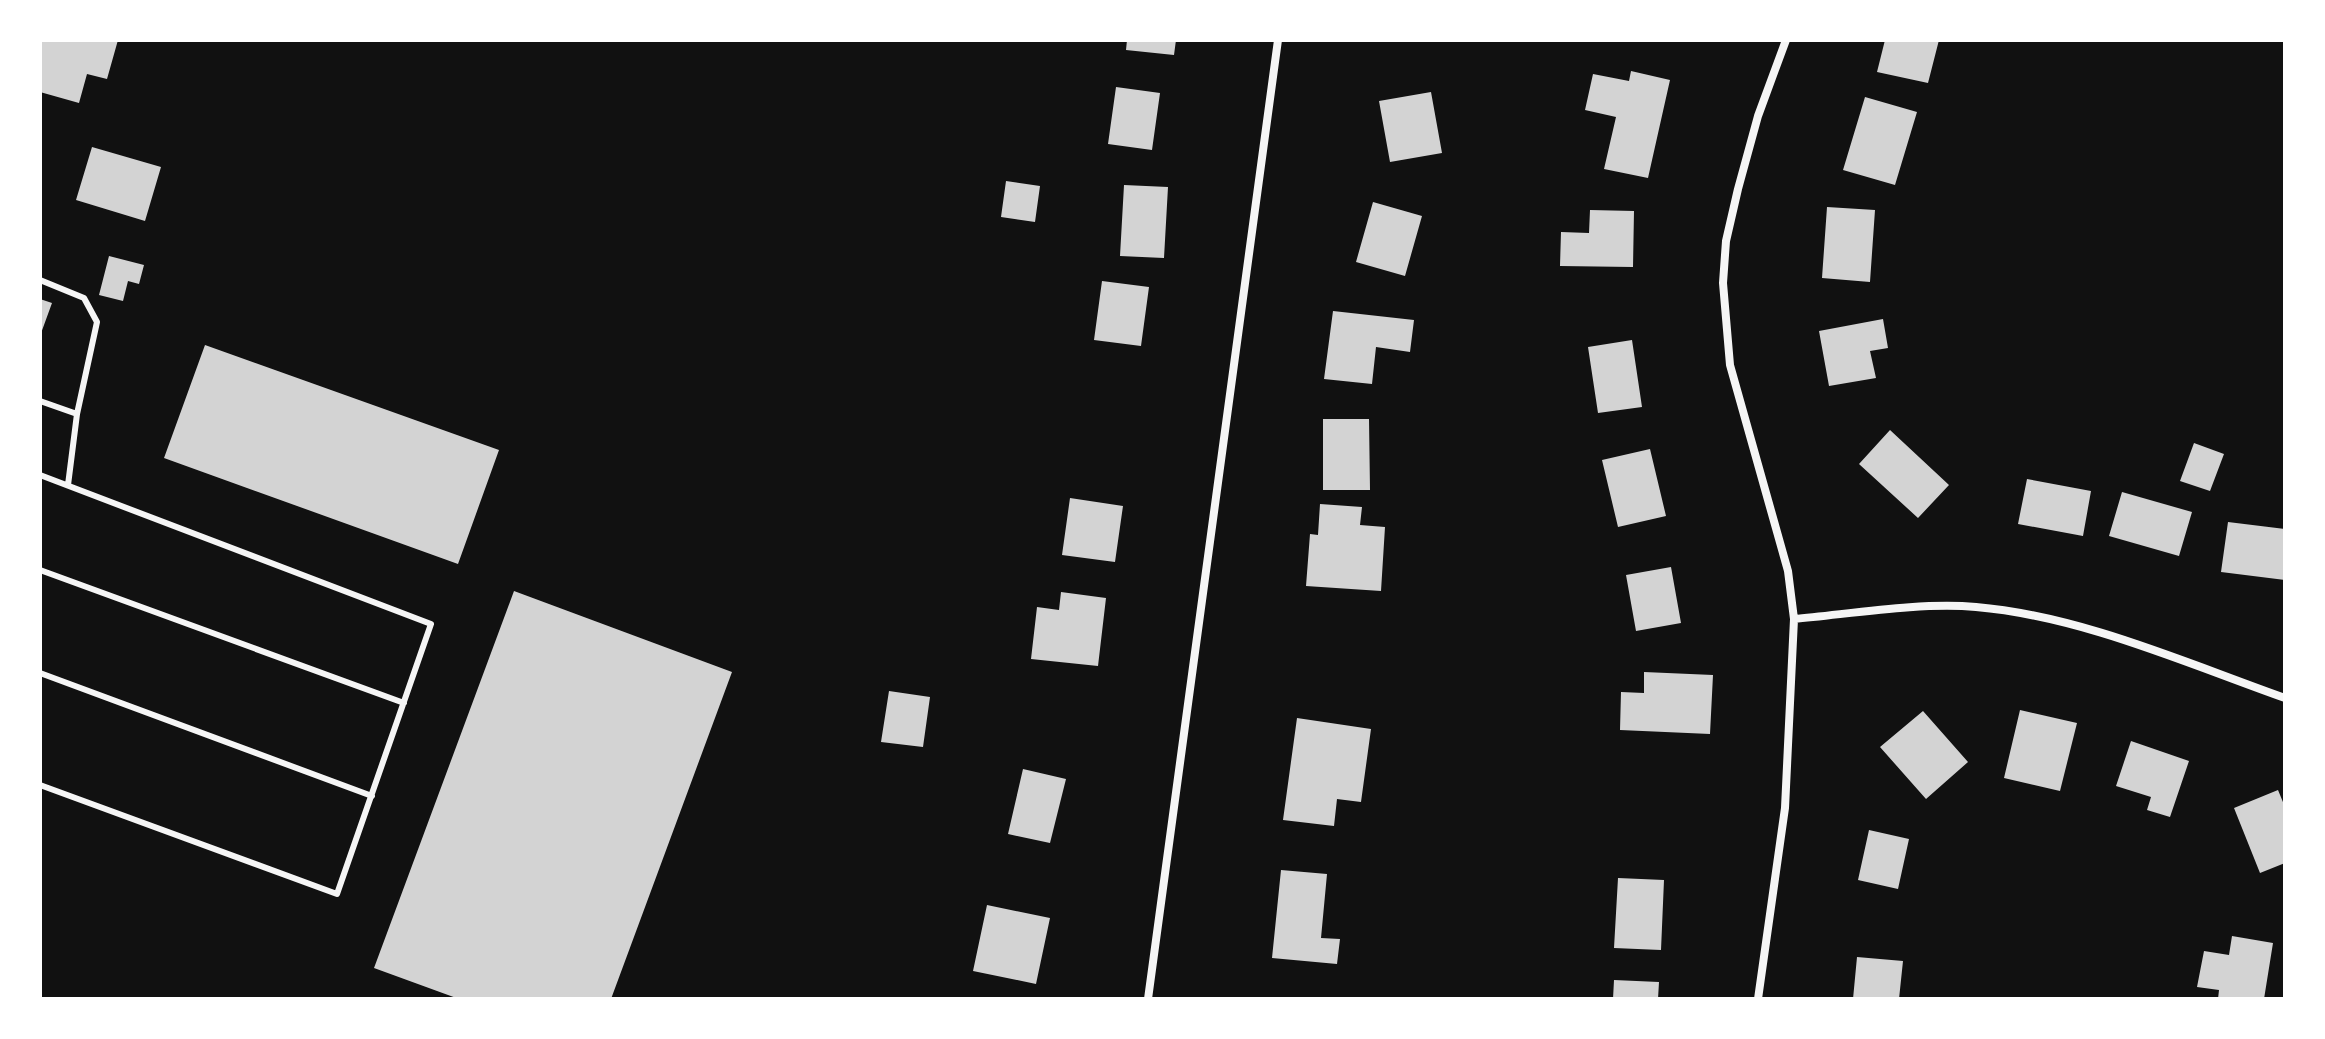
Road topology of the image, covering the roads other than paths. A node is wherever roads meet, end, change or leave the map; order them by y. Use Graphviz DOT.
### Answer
graph roads {
  1 [pos="1278,40"];
  2 [pos="1786,40"];
  3 [pos="40,280"];
  4 [pos="40,401"];
  5 [pos="77,414"];
  6 [pos="40,475"];
  7 [pos="68,485"];
  8 [pos="40,570"];
  9 [pos="1794,619"];
  10 [pos="40,673"];
  11 [pos="2285,698"];
  12 [pos="404,703"];
  13 [pos="40,785"];
  14 [pos="372,796"];
  15 [pos="1148,999"];
  16 [pos="1758,999"];
  1 -- 15 [label="street"];
  2 -- 9 [label="street"];
  3 -- 5 [label="lane"];
  4 -- 5 [label="lane"];
  5 -- 7 [label="lane"];
  6 -- 7 [label="lane"];
  7 -- 12 [label="lane"];
  8 -- 12 [label="lane"];
  9 -- 11 [label="street"];
  9 -- 16 [label="street"];
  10 -- 14 [label="lane"];
  12 -- 14 [label="lane"];
  13 -- 14 [label="lane"];
}
